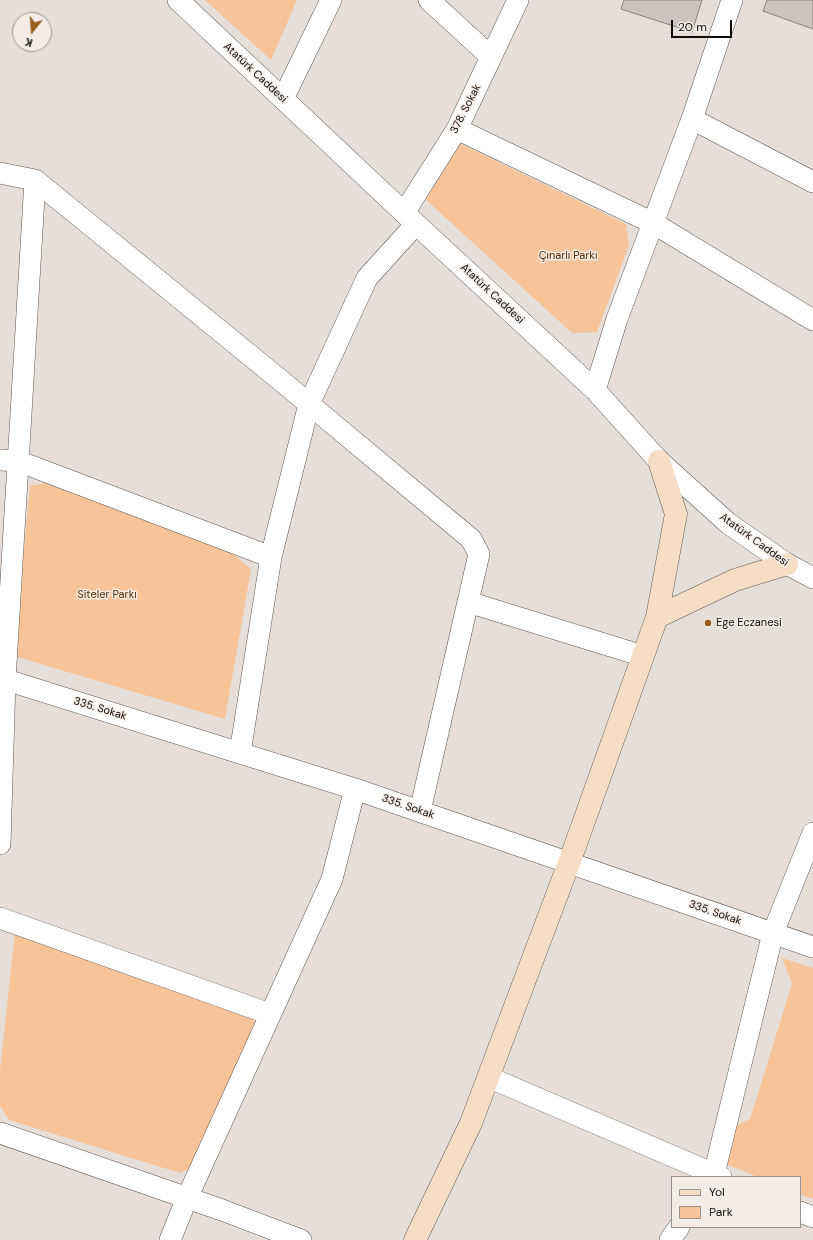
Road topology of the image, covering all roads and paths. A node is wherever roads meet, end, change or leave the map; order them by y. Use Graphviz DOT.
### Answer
graph roads {
  1 [pos="178,0"];
  2 [pos="331,0"];
  3 [pos="429,0"];
  4 [pos="518,0"];
  5 [pos="732,0"];
  6 [pos="491,57"];
  7 [pos="283,99"];
  8 [pos="692,119"];
  9 [pos="456,129"];
  10 [pos="0,173"];
  11 [pos="35,180"];
  12 [pos="813,182"];
  13 [pos="410,218"];
  14 [pos="653,223"];
  15 [pos="813,320"];
  16 [pos="595,390"];
  17 [pos="309,404"];
  18 [pos="9,460"];
  19 [pos="659,461"];
  20 [pos="271,557"];
  21 [pos="787,564"];
  22 [pos="813,578"];
  23 [pos="468,602"];
  24 [pos="657,617"];
  25 [pos="643,656"];
  26 [pos="3,679"];
  27 [pos="240,753"];
  28 [pos="355,789"];
  29 [pos="420,811"];
  30 [pos="813,833"];
  31 [pos="0,844"];
  32 [pos="569,863"];
  33 [pos="0,918"];
  34 [pos="773,933"];
  35 [pos="813,947"];
  36 [pos="270,1014"];
  37 [pos="488,1077"];
  38 [pos="0,1133"];
  39 [pos="716,1176"];
  40 [pos="187,1198"];
  41 [pos="801,1212"];
  42 [pos="813,1217"];
  43 [pos="678,1228"];
  44 [pos="170,1240"];
  45 [pos="301,1240"];
  46 [pos="415,1240"];
  47 [pos="670,1240"];
  1 -- 7 [label="street, Atatürk Caddesi"];
  2 -- 7 [label="street"];
  3 -- 6 [label="street"];
  4 -- 6 [label="street, 378. Sokak"];
  5 -- 8 [label="street"];
  6 -- 9 [label="street, 378. Sokak"];
  7 -- 13 [label="street, Atatürk Caddesi"];
  8 -- 12 [label="street"];
  8 -- 14 [label="street"];
  9 -- 13 [label="street, 378. Sokak"];
  9 -- 14 [label="street"];
  10 -- 11 [label="street"];
  11 -- 17 [label="street"];
  11 -- 18 [label="street"];
  13 -- 16 [label="street, Atatürk Caddesi"];
  13 -- 17 [label="street, 378. Sokak"];
  14 -- 15 [label="street"];
  14 -- 16 [label="street"];
  16 -- 19 [label="street, Atatürk Caddesi"];
  17 -- 20 [label="street, 378. Sokak"];
  17 -- 23 [label="street"];
  18 -- 20 [label="street"];
  18 -- 26 [label="street"];
  19 -- 21 [label="street, Atatürk Caddesi"];
  19 -- 24 [label="street"];
  20 -- 27 [label="street, 378. Sokak"];
  21 -- 22 [label="street, Atatürk Caddesi"];
  21 -- 24 [label="street"];
  23 -- 25 [label="street"];
  23 -- 29 [label="street"];
  24 -- 25 [label="street"];
  25 -- 32 [label="street"];
  26 -- 27 [label="street, 335. Sokak"];
  26 -- 31 [label="street"];
  27 -- 28 [label="street, 335. Sokak"];
  28 -- 29 [label="street, 335. Sokak"];
  28 -- 36 [label="street"];
  29 -- 32 [label="street, 335. Sokak"];
  30 -- 34 [label="street"];
  32 -- 34 [label="street, 335. Sokak"];
  32 -- 37 [label="street"];
  33 -- 36 [label="street"];
  34 -- 35 [label="street, 335. Sokak"];
  34 -- 39 [label="street"];
  36 -- 40 [label="street"];
  37 -- 39 [label="street"];
  37 -- 46 [label="street"];
  38 -- 40 [label="street"];
  40 -- 44 [label="street"];
  40 -- 45 [label="street"];
  41 -- 42 [label="street"];
  43 -- 47 [label="street"];
}
